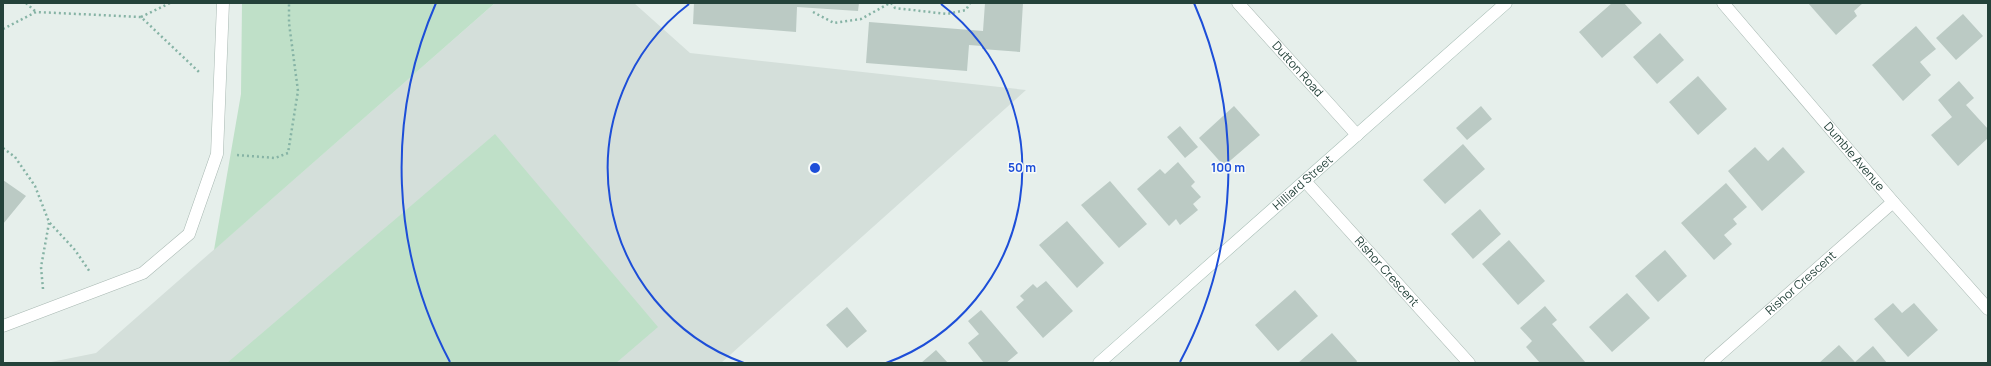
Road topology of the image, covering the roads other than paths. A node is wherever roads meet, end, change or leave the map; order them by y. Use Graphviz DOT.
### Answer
graph roads {
  1 [pos="223,3"];
  2 [pos="1238,3"];
  3 [pos="1506,3"];
  4 [pos="1723,3"];
  5 [pos="1357,135"];
  6 [pos="1305,181"];
  7 [pos="1893,202"];
  8 [pos="1988,309"];
  9 [pos="3,326"];
  10 [pos="1099,363"];
  11 [pos="1469,363"];
  12 [pos="1710,363"];
  1 -- 9 [label="street"];
  2 -- 5 [label="street, Dutton Road"];
  3 -- 5 [label="street, Hilliard Street"];
  4 -- 7 [label="street, Dumble Avenue"];
  5 -- 6 [label="street, Hilliard Street"];
  6 -- 10 [label="street, Hilliard Street"];
  6 -- 11 [label="street, Rishor Crescent"];
  7 -- 8 [label="street, Dumble Avenue"];
  7 -- 12 [label="street, Rishor Crescent"];
}
